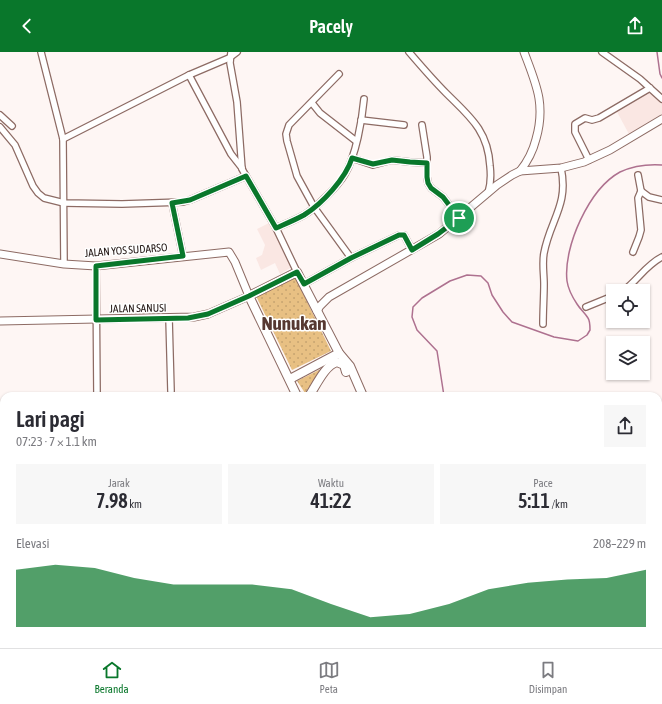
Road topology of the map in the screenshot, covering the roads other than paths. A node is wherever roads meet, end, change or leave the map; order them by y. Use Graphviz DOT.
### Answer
graph roads {
  1 [pos="41,52"];
  2 [pos="238,52"];
  3 [pos="409,52"];
  4 [pos="524,52"];
  5 [pos="602,52"];
  6 [pos="230,55"];
  7 [pos="339,74"];
  8 [pos="188,75"];
  9 [pos="650,88"];
  10 [pos="662,98"];
  11 [pos="364,99"];
  12 [pos="312,103"];
  13 [pos="0,115"];
  14 [pos="662,119"];
  15 [pos="362,120"];
  16 [pos="404,125"];
  17 [pos="422,125"];
  18 [pos="12,126"];
  19 [pos="0,127"];
  20 [pos="64,139"];
  21 [pos="356,141"];
  22 [pos="352,158"];
  23 [pos="589,160"];
  24 [pos="427,163"];
  25 [pos="242,168"];
  26 [pos="561,168"];
  27 [pos="520,172"];
  28 [pos="638,175"];
  29 [pos="246,176"];
  30 [pos="641,191"];
  31 [pos="488,193"];
  32 [pos="662,200"];
  33 [pos="64,203"];
  34 [pos="172,203"];
  35 [pos="314,206"];
  36 [pos="459,218"];
  37 [pos="276,228"];
  38 [pos="412,250"];
  39 [pos="633,252"];
  40 [pos="0,254"];
  41 [pos="183,256"];
  42 [pos="662,257"];
  43 [pos="351,258"];
  44 [pos="64,264"];
  45 [pos="96,266"];
  46 [pos="297,272"];
  47 [pos="304,284"];
  48 [pos="631,284"];
  49 [pos="249,296"];
  50 [pos="329,297"];
  51 [pos="606,299"];
  52 [pos="313,301"];
  53 [pos="586,307"];
  54 [pos="318,311"];
  55 [pos="169,318"];
  56 [pos="96,320"];
  57 [pos="0,321"];
  58 [pos="543,324"];
  59 [pos="339,353"];
  60 [pos="290,379"];
  61 [pos="171,391"];
  62 [pos="97,392"];
  63 [pos="295,392"];
  64 [pos="312,392"];
  65 [pos="356,392"];
  66 [pos="361,392"];
  1 -- 20 [label="street"];
  2 -- 6 [label="street"];
  3 -- 31 [label="street"];
  4 -- 27 [label="street"];
  5 -- 9 [label="street"];
  6 -- 8 [label="street"];
  6 -- 25 [label="street"];
  7 -- 12 [label="street"];
  8 -- 20 [label="street"];
  8 -- 25 [label="street"];
  9 -- 10 [label="street"];
  9 -- 23 [label="street"];
  11 -- 15 [label="street"];
  12 -- 21 [label="street"];
  12 -- 35 [label="street"];
  13 -- 18 [label="street"];
  14 -- 23 [label="street"];
  15 -- 16 [label="street"];
  15 -- 21 [label="street"];
  17 -- 24 [label="street"];
  19 -- 33 [label="street"];
  20 -- 33 [label="street"];
  21 -- 22 [label="street"];
  22 -- 24 [label="street"];
  22 -- 35 [label="street"];
  23 -- 26 [label="street"];
  24 -- 36 [label="street"];
  25 -- 29 [label="street"];
  26 -- 27 [label="street"];
  26 -- 58 [label="street"];
  27 -- 31 [label="street"];
  28 -- 30 [label="street"];
  29 -- 34 [label="street"];
  29 -- 37 [label="street"];
  30 -- 32 [label="street"];
  30 -- 39 [label="street"];
  31 -- 36 [label="street"];
  33 -- 34 [label="street"];
  33 -- 44 [label="street"];
  34 -- 41 [label="street"];
  35 -- 37 [label="street"];
  35 -- 43 [label="street"];
  36 -- 38 [label="street"];
  37 -- 46 [label="street"];
  38 -- 43 [label="street"];
  38 -- 50 [label="street"];
  40 -- 44 [label="street, JALAN YOS SUDARSO"];
  41 -- 45 [label="street, JALAN YOS SUDARSO"];
  41 -- 49 [label="street, JALAN YOS SUDARSO"];
  42 -- 48 [label="street"];
  43 -- 47 [label="street"];
  44 -- 45 [label="street, JALAN YOS SUDARSO"];
  45 -- 56 [label="street"];
  46 -- 47 [label="main road"];
  46 -- 49 [label="main road"];
  47 -- 52 [label="main road"];
  49 -- 55 [label="street, JALAN SANUSI"];
  49 -- 60 [label="main road"];
  50 -- 52 [label="street"];
  50 -- 54 [label="street"];
  51 -- 53 [label="street"];
  52 -- 54 [label="main road"];
  54 -- 59 [label="main road"];
  55 -- 56 [label="street, JALAN SANUSI"];
  55 -- 61 [label="street"];
  56 -- 57 [label="street, JALAN SANUSI"];
  56 -- 62 [label="street"];
  59 -- 60 [label="main road"];
  59 -- 66 [label="main road"];
  60 -- 63 [label="main road"];
  64 -- 65 [label="main road"];
}
